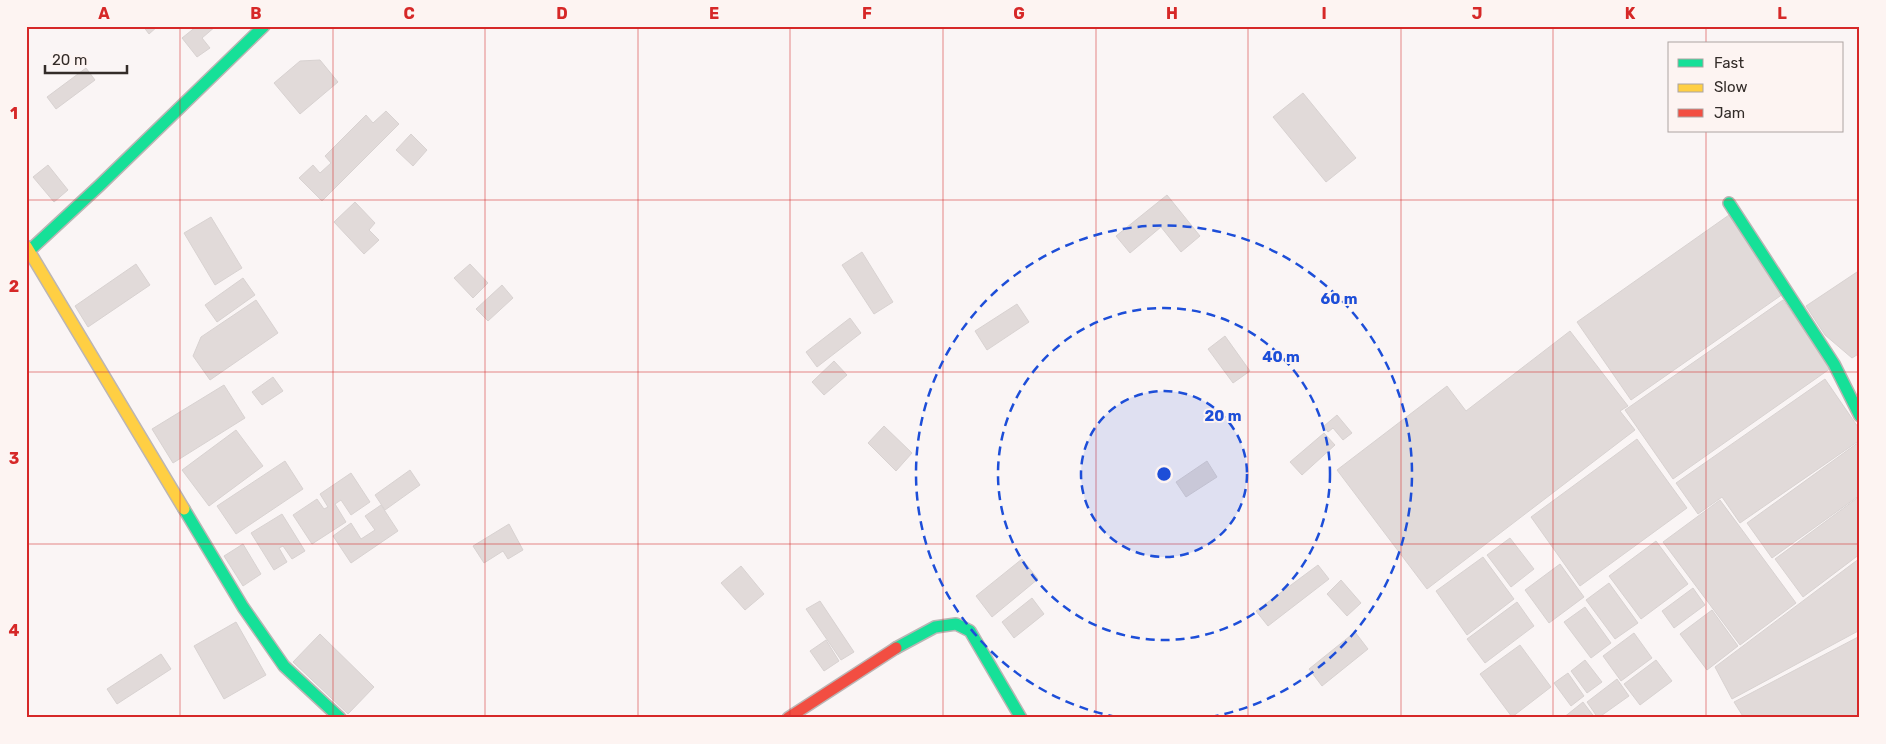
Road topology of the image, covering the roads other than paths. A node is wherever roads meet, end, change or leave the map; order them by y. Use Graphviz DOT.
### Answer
graph roads {
  1 [pos="264,26"];
  2 [pos="1729,202"];
  3 [pos="27,249"];
  4 [pos="1860,416"];
  5 [pos="340,718"];
  6 [pos="788,718"];
  7 [pos="1021,718"];
  1 -- 3 [label="street"];
  2 -- 4 [label="street"];
  3 -- 5 [label="street"];
  6 -- 7 [label="street"];
}
